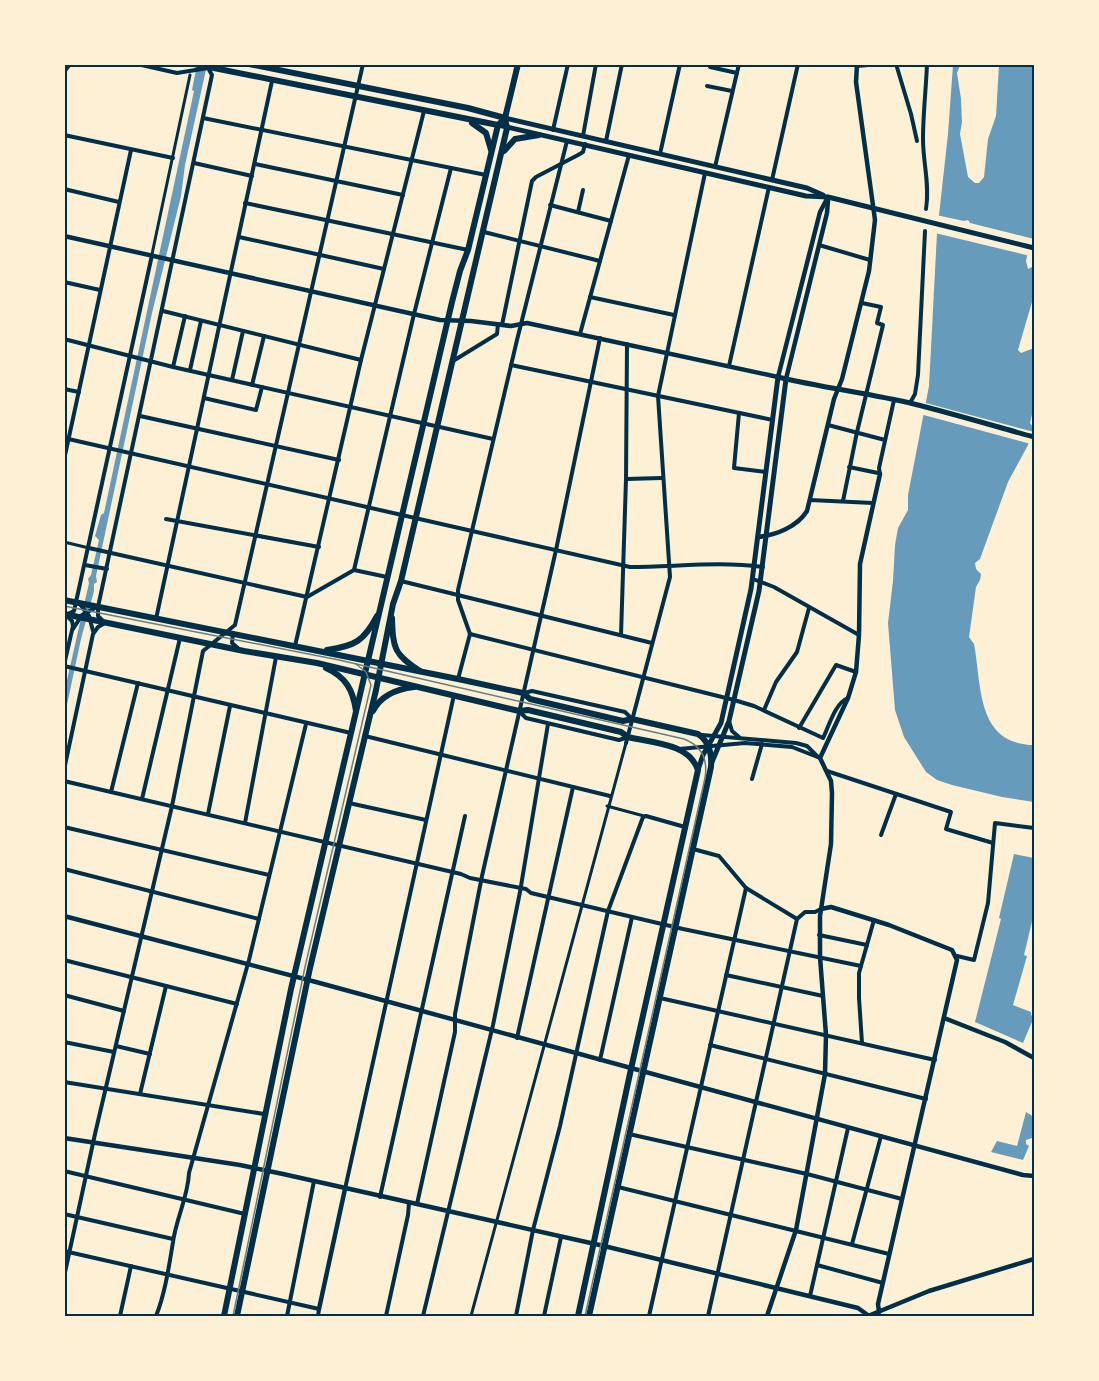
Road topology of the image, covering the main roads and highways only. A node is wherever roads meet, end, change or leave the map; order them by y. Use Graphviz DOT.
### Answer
graph roads {
  1 [pos="249,64"];
  2 [pos="518,64"];
  3 [pos="195,67"];
  4 [pos="505,118"];
  5 [pos="467,120"];
  6 [pos="498,126"];
  7 [pos="507,128"];
  8 [pos="539,135"];
  9 [pos="492,152"];
  10 [pos="502,156"];
  11 [pos="828,197"];
  12 [pos="1035,248"];
  13 [pos="786,379"];
  14 [pos="1035,437"];
  15 [pos="64,600"];
  16 [pos="380,609"];
  17 [pos="391,612"];
  18 [pos="65,614"];
  19 [pos="320,651"];
  20 [pos="369,661"];
  21 [pos="317,663"];
  22 [pos="380,664"];
  23 [pos="422,672"];
  24 [pos="366,674"];
  25 [pos="378,677"];
  26 [pos="420,686"];
  27 [pos="730,699"];
  28 [pos="356,714"];
  29 [pos="369,717"];
  30 [pos="708,746"];
  31 [pos="711,767"];
  32 [pos="699,770"];
  33 [pos="224,1317"];
  34 [pos="237,1317"];
  35 [pos="578,1317"];
  36 [pos="590,1317"];
  1 -- 4 [label="main road"];
  2 -- 4 [label="main road"];
  3 -- 5 [label="main road"];
  4 -- 6 [label="main road"];
  4 -- 7 [label="main road"];
  4 -- 11 [label="main road"];
  5 -- 6 [label="main road"];
  5 -- 9 [label="main road"];
  6 -- 7 [label="main road"];
  6 -- 9 [label="main road"];
  7 -- 8 [label="main road"];
  7 -- 10 [label="main road"];
  8 -- 10 [label="main road"];
  8 -- 11 [label="main road"];
  9 -- 16 [label="main road"];
  10 -- 17 [label="main road"];
  11 -- 12 [label="main road"];
  13 -- 14 [label="main road"];
  13 -- 27 [label="main road"];
  13 -- 27 [label="main road"];
  15 -- 19 [label="main road"];
  16 -- 19 [label="main road"];
  16 -- 20 [label="main road"];
  17 -- 22 [label="main road"];
  17 -- 23 [label="main road"];
  18 -- 21 [label="main road"];
  19 -- 20 [label="main road"];
  20 -- 22 [label="main road"];
  20 -- 24 [label="main road"];
  21 -- 24 [label="main road"];
  21 -- 28 [label="main road"];
  22 -- 23 [label="main road"];
  22 -- 25 [label="main road"];
  23 -- 30 [label="main road"];
  24 -- 25 [label="main road"];
  24 -- 28 [label="main road"];
  25 -- 26 [label="main road"];
  25 -- 29 [label="main road"];
  26 -- 29 [label="main road"];
  26 -- 32 [label="main road"];
  27 -- 30 [label="main road"];
  27 -- 31 [label="main road"];
  28 -- 33 [label="main road"];
  29 -- 34 [label="main road"];
  30 -- 31 [label="main road"];
  30 -- 32 [label="main road"];
  31 -- 36 [label="main road"];
  32 -- 35 [label="main road"];
}
